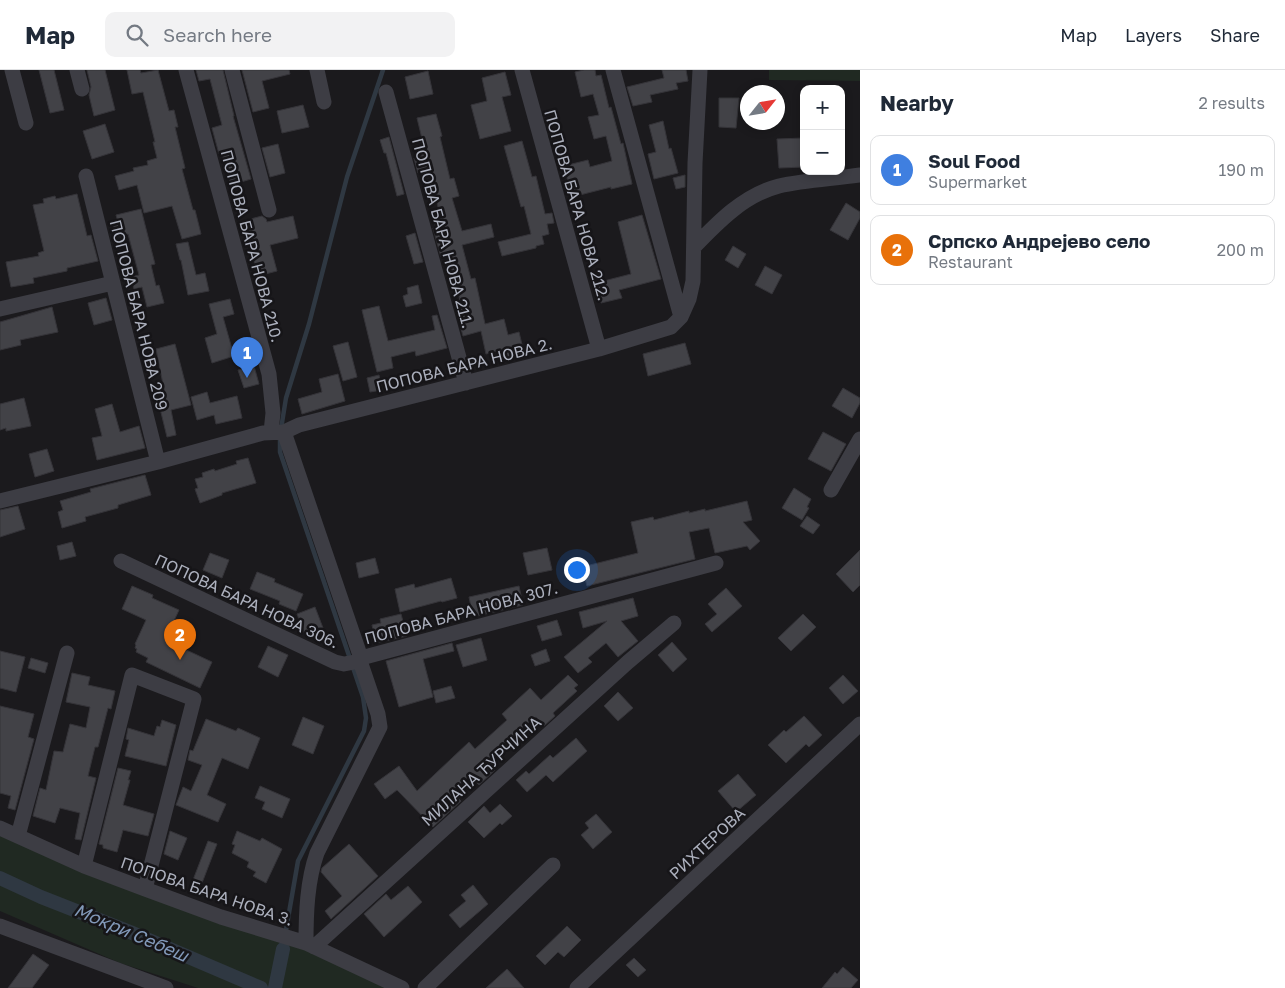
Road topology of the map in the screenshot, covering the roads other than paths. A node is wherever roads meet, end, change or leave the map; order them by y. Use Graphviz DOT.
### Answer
graph roads {
  1 [pos="12,70"];
  2 [pos="77,70"];
  3 [pos="186,70"];
  4 [pos="232,70"];
  5 [pos="317,70"];
  6 [pos="522,70"];
  7 [pos="614,70"];
  8 [pos="700,70"];
  9 [pos="82,89"];
  10 [pos="386,92"];
  11 [pos="324,102"];
  12 [pos="26,123"];
  13 [pos="860,175"];
  14 [pos="86,176"];
  15 [pos="269,210"];
  16 [pos="694,247"];
  17 [pos="113,283"];
  18 [pos="0,309"];
  19 [pos="681,318"];
  20 [pos="599,349"];
  21 [pos="466,383"];
  22 [pos="277,432"];
  23 [pos="860,439"];
  24 [pos="158,462"];
  25 [pos="832,490"];
  26 [pos="0,501"];
  27 [pos="121,561"];
  28 [pos="716,563"];
  29 [pos="674,622"];
  30 [pos="67,653"];
  31 [pos="356,661"];
  32 [pos="860,724"];
  33 [pos="0,828"];
  34 [pos="18,836"];
  35 [pos="553,865"];
  36 [pos="84,866"];
  37 [pos="145,889"];
  38 [pos="0,926"];
  39 [pos="310,945"];
  40 [pos="166,988"];
  41 [pos="402,988"];
  42 [pos="425,988"];
  43 [pos="577,988"];
  1 -- 12 [label="street"];
  2 -- 9 [label="street"];
  3 -- 22 [label="street, ПОПОВА БАРА НОВА 210."];
  4 -- 15 [label="street"];
  5 -- 11 [label="street"];
  6 -- 20 [label="street, ПОПОВА БАРА НОВА 212."];
  7 -- 19 [label="street"];
  8 -- 16 [label="street"];
  10 -- 21 [label="street, ПОПОВА БАРА НОВА 211."];
  13 -- 16 [label="street"];
  14 -- 17 [label="street, ПОПОВА БАРА НОВА 209"];
  16 -- 19 [label="street"];
  17 -- 18 [label="street"];
  17 -- 24 [label="street, ПОПОВА БАРА НОВА 209"];
  19 -- 20 [label="street, ПОПОВА БАРА НОВА 2."];
  20 -- 21 [label="street, ПОПОВА БАРА НОВА 2."];
  21 -- 22 [label="street, ПОПОВА БАРА НОВА 2."];
  22 -- 24 [label="street, ПОПОВА БАРА НОВА 2."];
  22 -- 31 [label="street, ПОПОВА БАРА НОВА 306."];
  23 -- 25 [label="street"];
  24 -- 26 [label="street, ПОПОВА БАРА НОВА 2."];
  27 -- 31 [label="street, ПОПОВА БАРА НОВА 306."];
  28 -- 31 [label="street, ПОПОВА БАРА НОВА 307."];
  29 -- 39 [label="street, МИЛАНА ЋУРЧИНА"];
  30 -- 34 [label="street"];
  31 -- 39 [label="street, ПОПОВА БАРА НОВА 306."];
  32 -- 43 [label="street, РИХТЕРОВА"];
  33 -- 34 [label="street, ПОПОВА БАРА НОВА 3."];
  34 -- 36 [label="street, ПОПОВА БАРА НОВА 3."];
  35 -- 42 [label="street"];
  36 -- 37 [label="street, ПОПОВА БАРА НОВА 3."];
  36 -- 37 [label="street"];
  37 -- 39 [label="street, ПОПОВА БАРА НОВА 3."];
  38 -- 40 [label="street"];
  39 -- 41 [label="street, ПОПОВА БАРА НОВА 3."];
}
